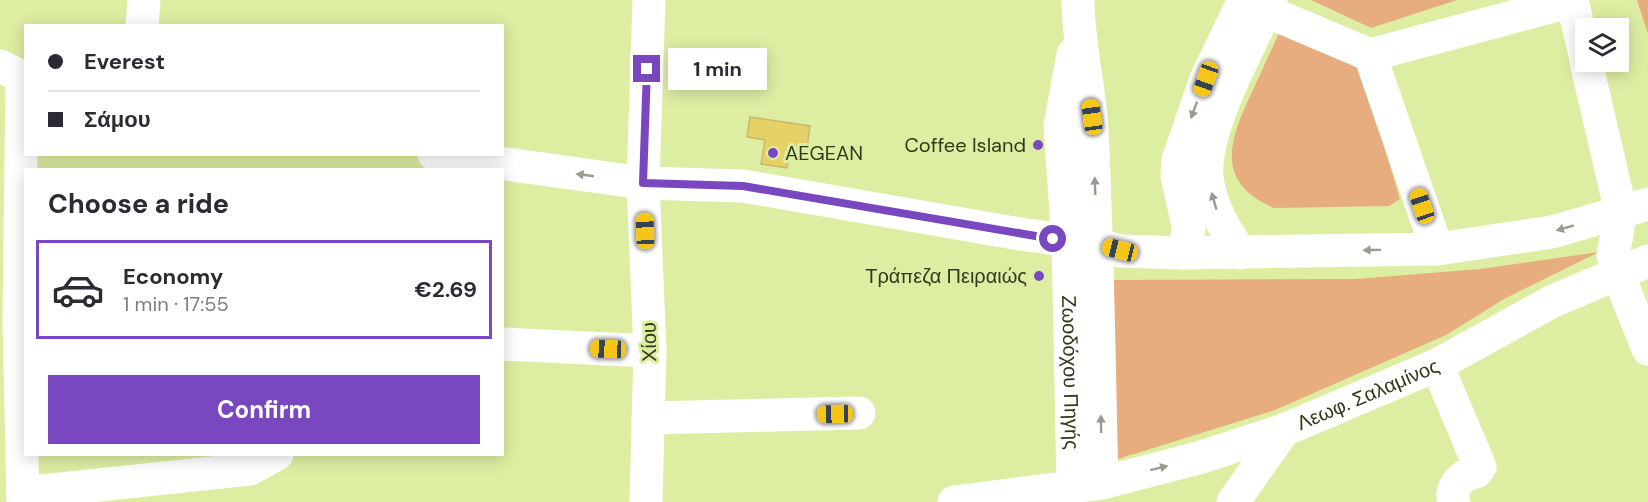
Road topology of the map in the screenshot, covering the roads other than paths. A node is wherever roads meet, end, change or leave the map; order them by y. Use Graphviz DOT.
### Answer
graph roads {
  1 [pos="144,0"];
  2 [pos="649,0"];
  3 [pos="1572,0"];
  4 [pos="1261,4"];
  5 [pos="1078,11"];
  6 [pos="1576,18"];
  7 [pos="142,24"];
  8 [pos="1371,56"];
  9 [pos="1590,72"];
  10 [pos="16,74"];
  11 [pos="448,156"];
  12 [pos="643,183"];
  13 [pos="10,202"];
  14 [pos="1635,208"];
  15 [pos="1082,242"];
  16 [pos="1437,249"];
  17 [pos="1182,253"];
  18 [pos="1241,253"];
  19 [pos="1648,261"];
  20 [pos="1616,265"];
  21 [pos="9,321"];
  22 [pos="504,344"];
  23 [pos="1648,350"];
  24 [pos="650,351"];
  25 [pos="1437,365"];
  26 [pos="859,413"];
  27 [pos="648,418"];
  28 [pos="1284,430"];
  29 [pos="11,439"];
  30 [pos="273,456"];
  31 [pos="1088,493"];
  32 [pos="23,497"];
  33 [pos="646,502"];
  34 [pos="954,502"];
  35 [pos="1233,502"];
  36 [pos="1454,502"];
  1 -- 7 [label="street"];
  2 -- 12 [label="street, Χίου"];
  3 -- 6 [label="street"];
  3 -- 8 [label="street"];
  4 -- 8 [label="street"];
  4 -- 17 [label="street, one-way"];
  18 -- 4 [label="street, one-way"];
  5 -- 15 [label="street, Ζωοδόχου Πηγής"];
  8 -- 16 [label="street"];
  9 -- 14 [label="street"];
  10 -- 13 [label="street"];
  12 -- 11 [label="street, one-way"];
  12 -- 15 [label="street"];
  12 -- 24 [label="street, Χίου"];
  13 -- 21 [label="street"];
  14 -- 16 [label="street, one-way"];
  14 -- 20 [label="street"];
  15 -- 17 [label="street"];
  15 -- 31 [label="street, Ζωοδόχου Πηγής"];
  16 -- 18 [label="street, one-way"];
  17 -- 18 [label="street"];
  19 -- 20 [label="street, Λεωφ. Σαλαμίνος"];
  20 -- 23 [label="street"];
  20 -- 25 [label="street, Λεωφ. Σαλαμίνος"];
  21 -- 29 [label="street"];
  22 -- 24 [label="street"];
  24 -- 27 [label="street, Χίου"];
  25 -- 28 [label="street, Λεωφ. Σαλαμίνος"];
  25 -- 36 [label="street"];
  26 -- 27 [label="street"];
  27 -- 33 [label="street, Χίου"];
  31 -- 28 [label="street, Λεωφ. Σαλαμίνος, one-way"];
  28 -- 35 [label="street"];
  29 -- 32 [label="street"];
  30 -- 32 [label="street"];
  31 -- 34 [label="street, Λεωφ. Σαλαμίνος"];
}
